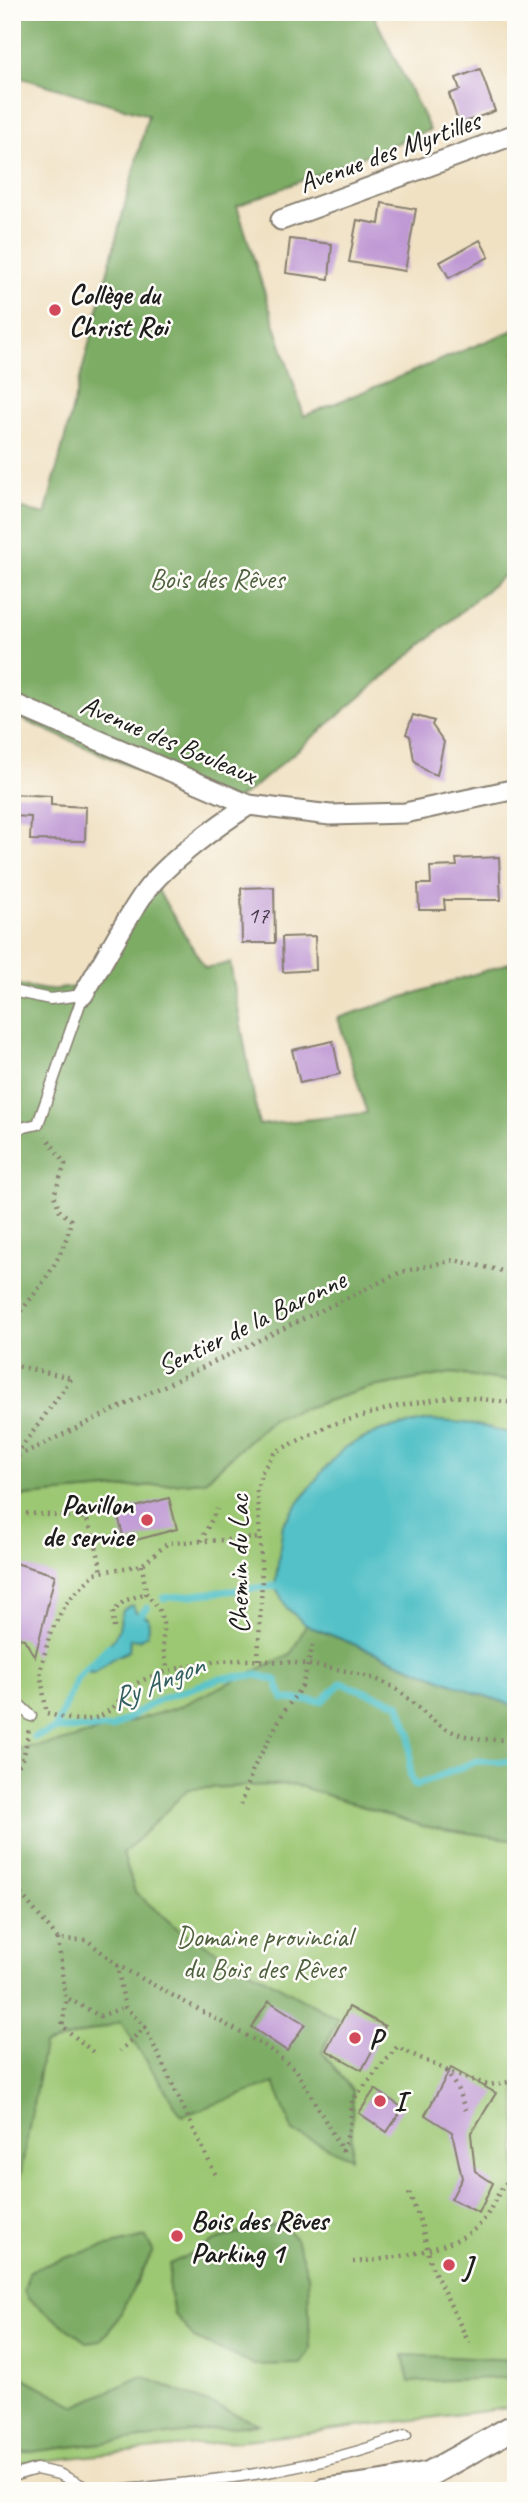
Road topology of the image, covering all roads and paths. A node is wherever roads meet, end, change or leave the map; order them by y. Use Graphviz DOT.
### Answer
graph roads {
  1 [pos="516,134"];
  2 [pos="281,220"];
  3 [pos="12,703"];
  4 [pos="516,789"];
  5 [pos="249,805"];
  6 [pos="12,991"];
  7 [pos="83,995"];
  8 [pos="38,1124"];
  9 [pos="12,1130"];
  10 [pos="516,1274"];
  11 [pos="12,1322"];
  12 [pos="12,1365"];
  13 [pos="516,1403"];
  14 [pos="14,1458"];
  15 [pos="217,1510"];
  16 [pos="12,1512"];
  17 [pos="261,1538"];
  18 [pos="200,1542"];
  19 [pos="142,1565"];
  20 [pos="102,1572"];
  21 [pos="146,1593"];
  22 [pos="114,1628"];
  23 [pos="313,1645"];
  24 [pos="258,1660"];
  25 [pos="307,1665"];
  26 [pos="168,1671"];
  27 [pos="12,1698"];
  28 [pos="31,1716"];
  29 [pos="516,1739"];
  30 [pos="12,1778"];
  31 [pos="241,1805"];
  32 [pos="12,1883"];
  33 [pos="58,1939"];
  34 [pos="117,1965"];
  35 [pos="69,1999"];
  36 [pos="125,2007"];
  37 [pos="145,2027"];
  38 [pos="120,2051"];
  39 [pos="94,2053"];
  40 [pos="444,2069"];
  41 [pos="516,2081"];
  42 [pos="466,2111"];
  43 [pos="216,2176"];
  44 [pos="516,2176"];
  45 [pos="409,2193"];
  46 [pos="426,2250"];
  47 [pos="353,2262"];
  48 [pos="469,2343"];
  49 [pos="516,2428"];
  50 [pos="406,2435"];
  51 [pos="12,2476"];
  52 [pos="93,2491"];
  53 [pos="114,2491"];
  54 [pos="324,2491"];
  1 -- 2 [label="street, Avenue des Myrtilles"];
  3 -- 5 [label="street, Avenue des Bouleaux"];
  4 -- 5 [label="street, Avenue des Bouleaux"];
  5 -- 7 [label="street"];
  6 -- 7 [label="lane"];
  7 -- 8 [label="lane"];
  8 -- 9 [label="lane"];
  8 -- 11 [label="path"];
  10 -- 14 [label="path, Sentier de la Baronne"];
  12 -- 14 [label="path"];
  13 -- 17 [label="path, Chemin du Lac"];
  15 -- 18 [label="path"];
  16 -- 20 [label="path"];
  17 -- 18 [label="path"];
  17 -- 24 [label="path, Chemin du Lac"];
  18 -- 19 [label="path"];
  19 -- 20 [label="path"];
  19 -- 21 [label="path"];
  20 -- 26 [label="path, Chemin du Lac"];
  21 -- 22 [label="path"];
  21 -- 26 [label="path"];
  23 -- 25 [label="path"];
  24 -- 25 [label="path"];
  24 -- 26 [label="path, Chemin du Lac"];
  25 -- 29 [label="path"];
  25 -- 31 [label="path"];
  27 -- 28 [label="lane"];
  28 -- 30 [label="path"];
  32 -- 33 [label="path"];
  33 -- 34 [label="path"];
  33 -- 39 [label="path"];
  34 -- 36 [label="path"];
  34 -- 40 [label="path"];
  35 -- 36 [label="path"];
  36 -- 37 [label="path"];
  37 -- 38 [label="path"];
  37 -- 43 [label="path"];
  40 -- 41 [label="path"];
  40 -- 42 [label="path"];
  44 -- 46 [label="path"];
  45 -- 46 [label="path"];
  46 -- 47 [label="path"];
  46 -- 48 [label="path"];
  49 -- 54 [label="street"];
  50 -- 53 [label="lane"];
  51 -- 52 [label="lane"];
}
